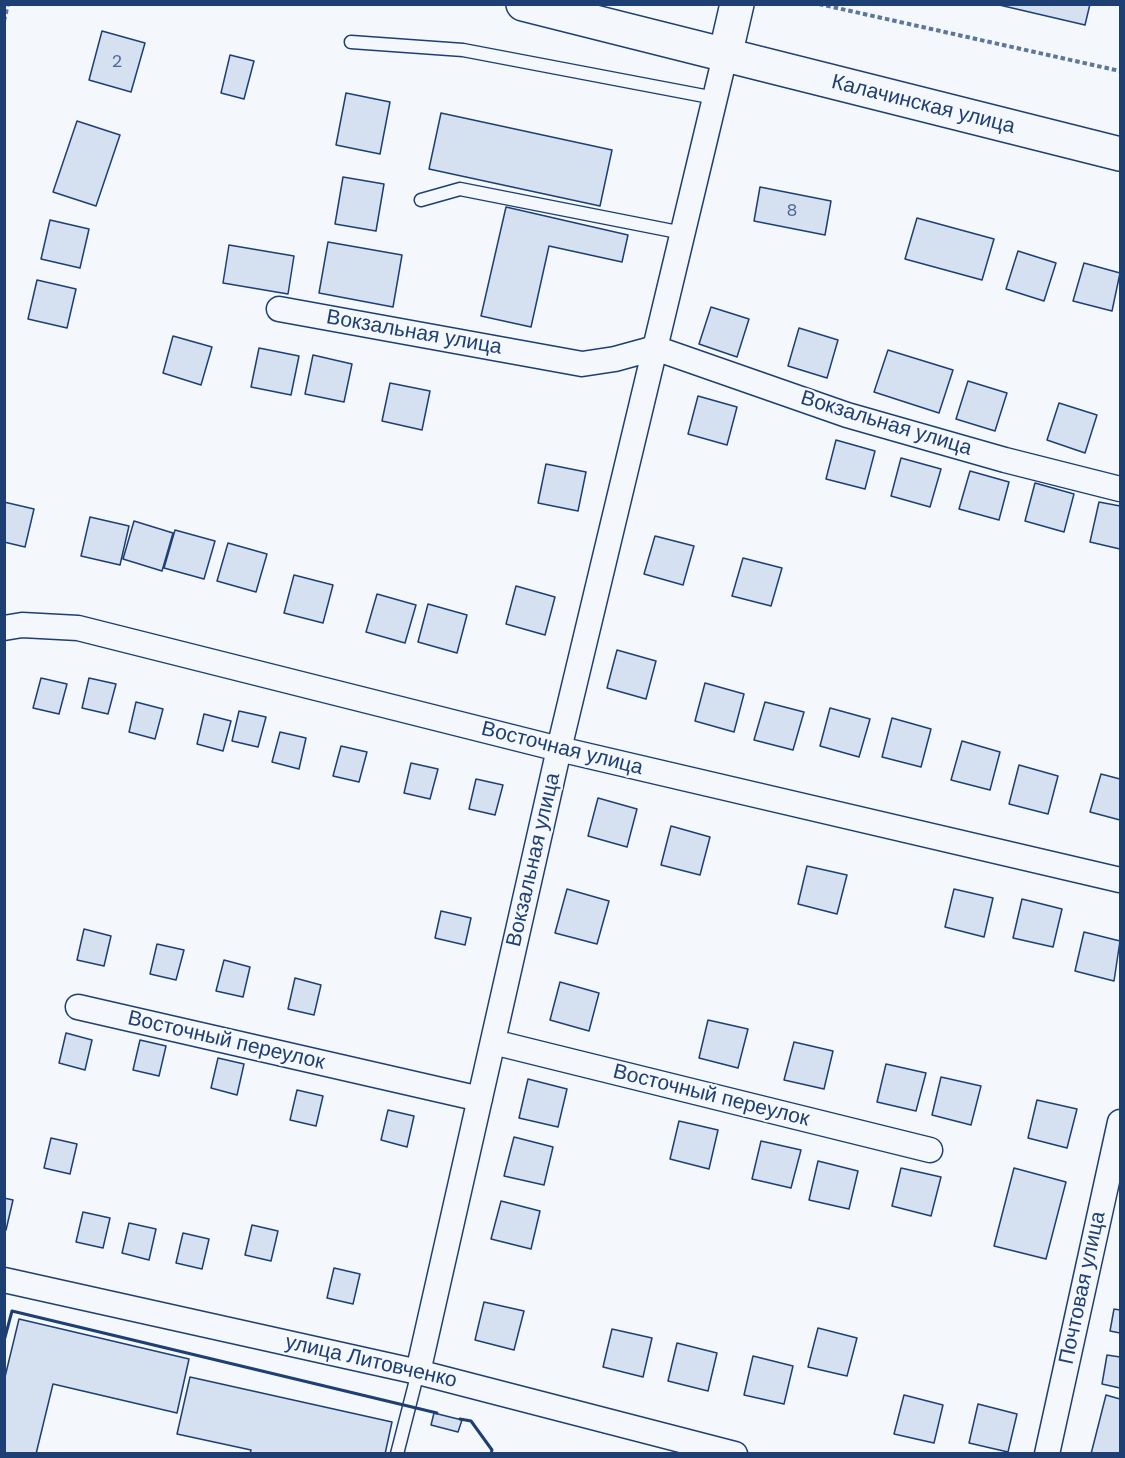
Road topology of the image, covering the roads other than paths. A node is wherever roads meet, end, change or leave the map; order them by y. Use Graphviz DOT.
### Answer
graph roads {
  1 [pos="523,4"];
  2 [pos="737,4"];
  3 [pos="351,42"];
  4 [pos="725,56"];
  5 [pos="715,98"];
  6 [pos="1120,154"];
  7 [pos="421,200"];
  8 [pos="683,232"];
  9 [pos="279,309"];
  10 [pos="655,348"];
  11 [pos="1120,489"];
  12 [pos="4,628"];
  13 [pos="560,749"];
  14 [pos="1120,880"];
  15 [pos="78,1007"];
  16 [pos="493,1042"];
  17 [pos="480,1099"];
  18 [pos="1120,1122"];
  19 [pos="930,1150"];
  20 [pos="1111,1202"];
  21 [pos="4,1280"];
  22 [pos="418,1372"];
  23 [pos="398,1454"];
  24 [pos="735,1454"];
  25 [pos="1047,1454"];
  1 -- 4 [label="main road, Калачинская улица"];
  2 -- 4 [label="main road, Вокзальная улица"];
  3 -- 5 [label="lane"];
  4 -- 5 [label="street, Вокзальная улица"];
  4 -- 6 [label="main road, Калачинская улица"];
  5 -- 8 [label="street, Вокзальная улица"];
  7 -- 8 [label="lane"];
  8 -- 10 [label="street, Вокзальная улица"];
  9 -- 10 [label="street, Вокзальная улица"];
  10 -- 11 [label="street, Вокзальная улица"];
  10 -- 13 [label="street, Вокзальная улица"];
  12 -- 13 [label="street, Восточная улица"];
  13 -- 14 [label="street, Восточная улица"];
  13 -- 16 [label="street, Вокзальная улица"];
  15 -- 17 [label="street, Восточный переулок"];
  16 -- 17 [label="street, Вокзальная улица"];
  16 -- 19 [label="street, Восточный переулок"];
  17 -- 22 [label="street, Вокзальная улица"];
  18 -- 20 [label="street, Почтовая улица"];
  20 -- 25 [label="street, Почтовая улица"];
  21 -- 22 [label="street, улица Литовченко"];
  22 -- 23 [label="lane"];
  22 -- 24 [label="street, улица Литовченко"];
}
